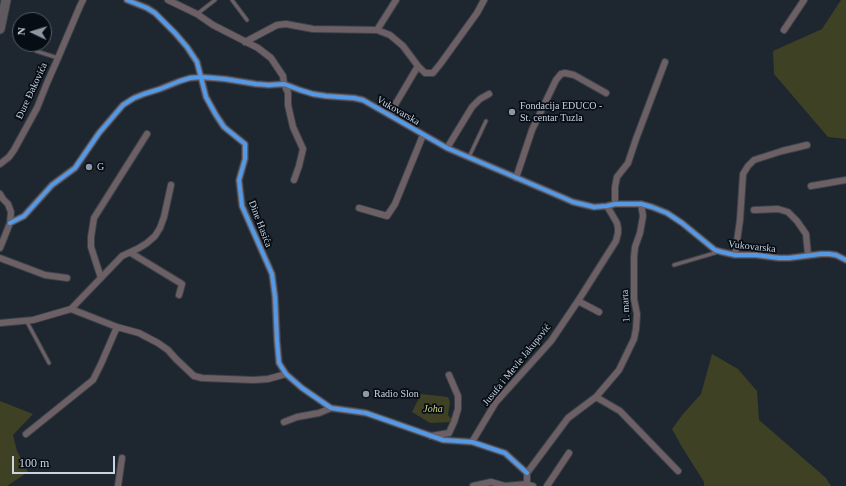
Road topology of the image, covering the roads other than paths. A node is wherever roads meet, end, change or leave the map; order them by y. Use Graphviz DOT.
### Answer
graph roads {
  1 [pos="6,0"];
  2 [pos="83,0"];
  3 [pos="127,0"];
  4 [pos="168,0"];
  5 [pos="215,0"];
  6 [pos="232,0"];
  7 [pos="396,0"];
  8 [pos="484,0"];
  9 [pos="804,0"];
  10 [pos="196,14"];
  11 [pos="247,20"];
  12 [pos="0,29"];
  13 [pos="377,30"];
  14 [pos="784,30"];
  15 [pos="245,42"];
  16 [pos="39,52"];
  17 [pos="58,58"];
  18 [pos="665,62"];
  19 [pos="418,66"];
  20 [pos="201,78"];
  21 [pos="284,84"];
  22 [pos="606,93"];
  23 [pos="489,94"];
  24 [pos="389,115"];
  25 [pos="486,121"];
  26 [pos="147,134"];
  27 [pos="423,135"];
  28 [pos="807,145"];
  29 [pos="447,148"];
  30 [pos="469,157"];
  31 [pos="0,164"];
  32 [pos="516,178"];
  33 [pos="294,180"];
  34 [pos="846,180"];
  35 [pos="171,185"];
  36 [pos="811,186"];
  37 [pos="0,194"];
  38 [pos="615,204"];
  39 [pos="640,204"];
  40 [pos="607,206"];
  41 [pos="359,208"];
  42 [pos="754,210"];
  43 [pos="10,223"];
  44 [pos="0,248"];
  45 [pos="720,251"];
  46 [pos="131,253"];
  47 [pos="735,255"];
  48 [pos="808,255"];
  49 [pos="0,258"];
  50 [pos="846,260"];
  51 [pos="674,265"];
  52 [pos="67,278"];
  53 [pos="101,278"];
  54 [pos="179,295"];
  55 [pos="578,301"];
  56 [pos="71,309"];
  57 [pos="599,312"];
  58 [pos="26,320"];
  59 [pos="0,323"];
  60 [pos="117,327"];
  61 [pos="49,362"];
  62 [pos="286,374"];
  63 [pos="449,375"];
  64 [pos="596,397"];
  65 [pos="331,408"];
  66 [pos="284,422"];
  67 [pos="26,434"];
  68 [pos="431,436"];
  69 [pos="472,442"];
  70 [pos="569,453"];
  71 [pos="122,458"];
  72 [pos="678,471"];
  73 [pos="527,473"];
  74 [pos="530,485"];
  75 [pos="118,486"];
  76 [pos="473,486"];
  77 [pos="547,486"];
  1 -- 12 [label="main road"];
  2 -- 17 [label="street, Đure Đakovića"];
  3 -- 20 [label="street"];
  4 -- 10 [label="street"];
  5 -- 10 [label="lane"];
  6 -- 11 [label="lane"];
  7 -- 13 [label="street"];
  8 -- 19 [label="street"];
  9 -- 14 [label="street"];
  10 -- 15 [label="street"];
  13 -- 15 [label="street"];
  13 -- 19 [label="street"];
  15 -- 21 [label="street"];
  16 -- 17 [label="lane"];
  17 -- 31 [label="street, Đure Đakovića"];
  18 -- 38 [label="street"];
  19 -- 24 [label="street, Vukovarska"];
  20 -- 21 [label="street, Vukovarska"];
  20 -- 43 [label="street"];
  20 -- 62 [label="street, Dine Hasića"];
  21 -- 24 [label="street, Vukovarska"];
  21 -- 33 [label="street"];
  22 -- 32 [label="street"];
  23 -- 29 [label="street"];
  24 -- 27 [label="street, Vukovarska"];
  25 -- 30 [label="lane"];
  26 -- 53 [label="street"];
  27 -- 29 [label="street, Vukovarska"];
  27 -- 41 [label="street, Vukovarska"];
  28 -- 47 [label="street, Vukovarska"];
  29 -- 30 [label="street, Vukovarska"];
  30 -- 32 [label="street, Vukovarska"];
  32 -- 40 [label="street, Vukovarska"];
  34 -- 36 [label="street"];
  35 -- 46 [label="street"];
  37 -- 43 [label="street"];
  38 -- 39 [label="street, Vukovarska"];
  38 -- 40 [label="street, Vukovarska"];
  39 -- 45 [label="street, Vukovarska"];
  39 -- 64 [label="street, 1. marta"];
  40 -- 55 [label="street, Jusufa i Mevle Jakupović"];
  42 -- 48 [label="street"];
  43 -- 44 [label="street"];
  45 -- 47 [label="street, Vukovarska"];
  45 -- 51 [label="lane"];
  46 -- 53 [label="street"];
  46 -- 54 [label="street"];
  47 -- 48 [label="street, Vukovarska"];
  48 -- 50 [label="street, Vukovarska"];
  49 -- 52 [label="street"];
  53 -- 56 [label="street"];
  55 -- 57 [label="street"];
  55 -- 69 [label="street, Jusufa i Mevle Jakupović"];
  56 -- 58 [label="street"];
  56 -- 60 [label="street"];
  58 -- 59 [label="street"];
  58 -- 61 [label="lane"];
  60 -- 62 [label="street"];
  60 -- 67 [label="street"];
  62 -- 65 [label="street"];
  63 -- 68 [label="street"];
  64 -- 72 [label="street"];
  64 -- 73 [label="street, 1. marta"];
  65 -- 66 [label="street"];
  65 -- 68 [label="street"];
  68 -- 69 [label="street"];
  69 -- 73 [label="street"];
  70 -- 77 [label="street"];
  71 -- 75 [label="street"];
  73 -- 74 [label="street"];
  74 -- 76 [label="street"];
}
